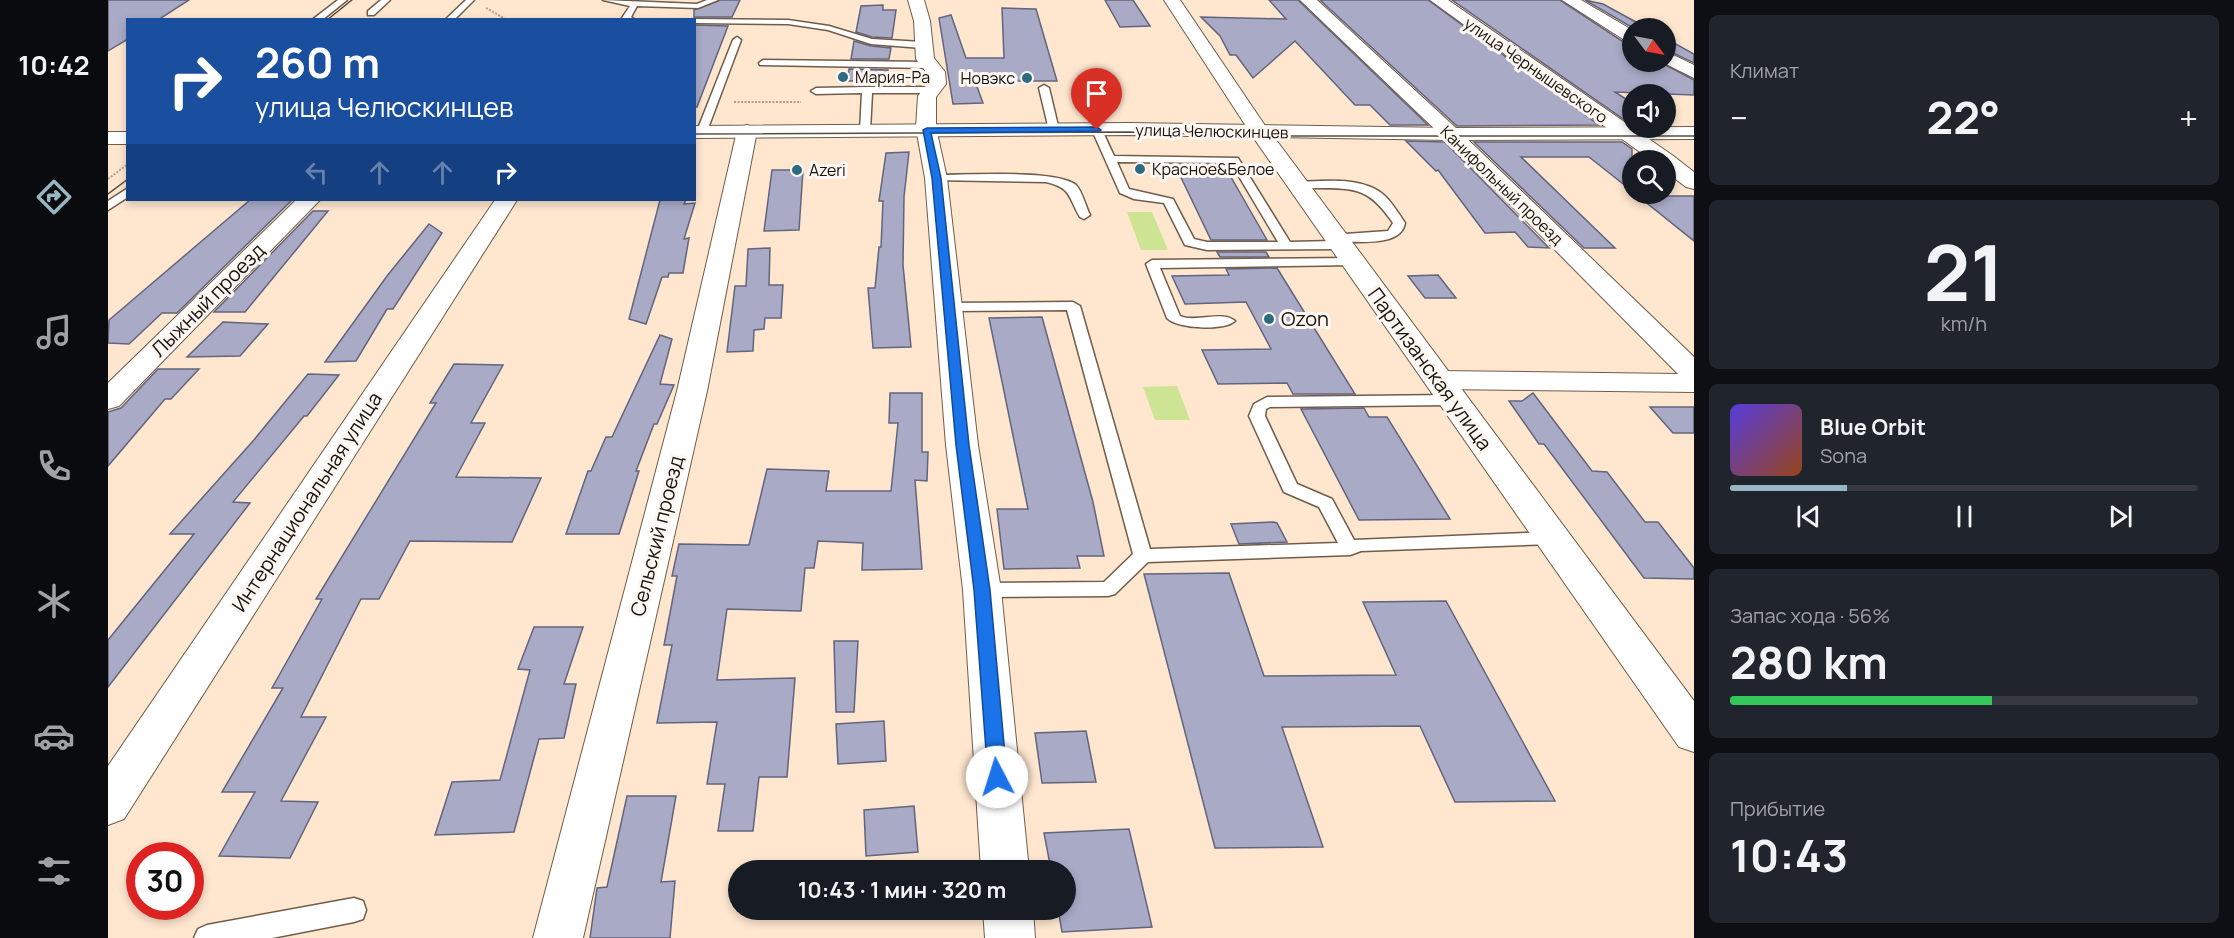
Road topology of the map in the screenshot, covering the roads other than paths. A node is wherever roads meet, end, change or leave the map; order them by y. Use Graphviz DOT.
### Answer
graph roads {
  1 [pos="343,0"];
  2 [pos="387,0"];
  3 [pos="470,0"];
  4 [pos="607,0"];
  5 [pos="714,0"];
  6 [pos="916,0"];
  7 [pos="1172,0"];
  8 [pos="1308,0"];
  9 [pos="1438,0"];
  10 [pos="1570,0"];
  11 [pos="635,4"];
  12 [pos="371,13"];
  13 [pos="319,18"];
  14 [pos="451,18"];
  15 [pos="626,18"];
  16 [pos="696,21"];
  17 [pos="1622,31"];
  18 [pos="737,40"];
  19 [pos="922,45"];
  20 [pos="763,63"];
  21 [pos="1676,63"];
  22 [pos="928,65"];
  23 [pos="1694,74"];
  24 [pos="1044,88"];
  25 [pos="867,90"];
  26 [pos="932,90"];
  27 [pos="816,91"];
  28 [pos="927,130"];
  29 [pos="1054,130"];
  30 [pos="1097,130"];
  31 [pos="747,131"];
  32 [pos="865,131"];
  33 [pos="1622,131"];
  34 [pos="698,132"];
  35 [pos="1260,133"];
  36 [pos="1622,133"];
  37 [pos="1676,133"];
  38 [pos="1694,133"];
  39 [pos="1451,134"];
  40 [pos="108,138"];
  41 [pos="126,138"];
  42 [pos="1632,138"];
  43 [pos="1649,150"];
  44 [pos="1109,159"];
  45 [pos="1676,169"];
  46 [pos="936,178"];
  47 [pos="1694,182"];
  48 [pos="1297,186"];
  49 [pos="126,193"];
  50 [pos="308,201"];
  51 [pos="505,201"];
  52 [pos="108,207"];
  53 [pos="1084,215"];
  54 [pos="1265,237"];
  55 [pos="1284,241"];
  56 [pos="1343,248"];
  57 [pos="949,307"];
  58 [pos="1228,321"];
  59 [pos="1694,373"];
  60 [pos="1694,383"];
  61 [pos="1444,390"];
  62 [pos="108,400"];
  63 [pos="1551,538"];
  64 [pos="1350,549"];
  65 [pos="1143,555"];
  66 [pos="982,590"];
  67 [pos="1694,734"];
  68 [pos="108,804"];
  69 [pos="1004,860"];
  70 [pos="354,910"];
  71 [pos="1009,920"];
  72 [pos="207,938"];
  73 [pos="558,938"];
  74 [pos="1010,938"];
  1 -- 13 [label="lane"];
  2 -- 12 [label="lane"];
  3 -- 14 [label="lane"];
  4 -- 11 [label="lane"];
  5 -- 11 [label="lane"];
  6 -- 19 [label="street"];
  7 -- 35 [label="street, Партизанская улица"];
  8 -- 39 [label="street, Канифольный проезд"];
  9 -- 33 [label="street, улица Чернышевского"];
  10 -- 17 [label="street"];
  11 -- 15 [label="lane"];
  16 -- 19 [label="lane"];
  18 -- 34 [label="lane"];
  19 -- 22 [label="street"];
  20 -- 22 [label="lane"];
  21 -- 23 [label="street"];
  22 -- 26 [label="street"];
  24 -- 29 [label="lane"];
  25 -- 26 [label="lane"];
  25 -- 27 [label="lane"];
  25 -- 32 [label="lane"];
  26 -- 28 [label="street"];
  28 -- 29 [label="street, улица Челюскинцев"];
  28 -- 32 [label="street, улица Челюскинцев"];
  28 -- 46 [label="street"];
  29 -- 30 [label="street, улица Челюскинцев"];
  30 -- 35 [label="street, улица Челюскинцев"];
  30 -- 44 [label="lane"];
  31 -- 32 [label="street, улица Челюскинцев"];
  31 -- 34 [label="street, улица Челюскинцев"];
  31 -- 73 [label="street, Сельский проезд"];
  35 -- 39 [label="street, улица Челюскинцев"];
  35 -- 48 [label="street, Партизанская улица"];
  36 -- 39 [label="street, улица Челюскинцев"];
  37 -- 38 [label="street, улица Челюскинцев"];
  39 -- 59 [label="street, Канифольный проезд"];
  40 -- 41 [label="street"];
  42 -- 43 [label="street, улица Чернышевского"];
  44 -- 55 [label="lane"];
  44 -- 55 [label="lane"];
  45 -- 47 [label="street, улица Чернышевского"];
  46 -- 53 [label="lane"];
  46 -- 57 [label="street"];
  48 -- 56 [label="street, Партизанская улица"];
  48 -- 56 [label="lane"];
  49 -- 52 [label="lane"];
  50 -- 62 [label="street, Лыжный проезд"];
  51 -- 68 [label="street, Интернациональная улица"];
  54 -- 55 [label="lane"];
  55 -- 56 [label="lane"];
  56 -- 58 [label="lane"];
  56 -- 61 [label="street, Партизанская улица"];
  57 -- 65 [label="lane"];
  57 -- 66 [label="street"];
  60 -- 61 [label="street"];
  61 -- 63 [label="street, Партизанская улица"];
  61 -- 64 [label="lane"];
  63 -- 64 [label="lane"];
  63 -- 67 [label="street, Партизанская улица"];
  64 -- 65 [label="lane"];
  65 -- 66 [label="lane"];
  66 -- 69 [label="street"];
  70 -- 72 [label="lane"];
  71 -- 74 [label="street"];
}
